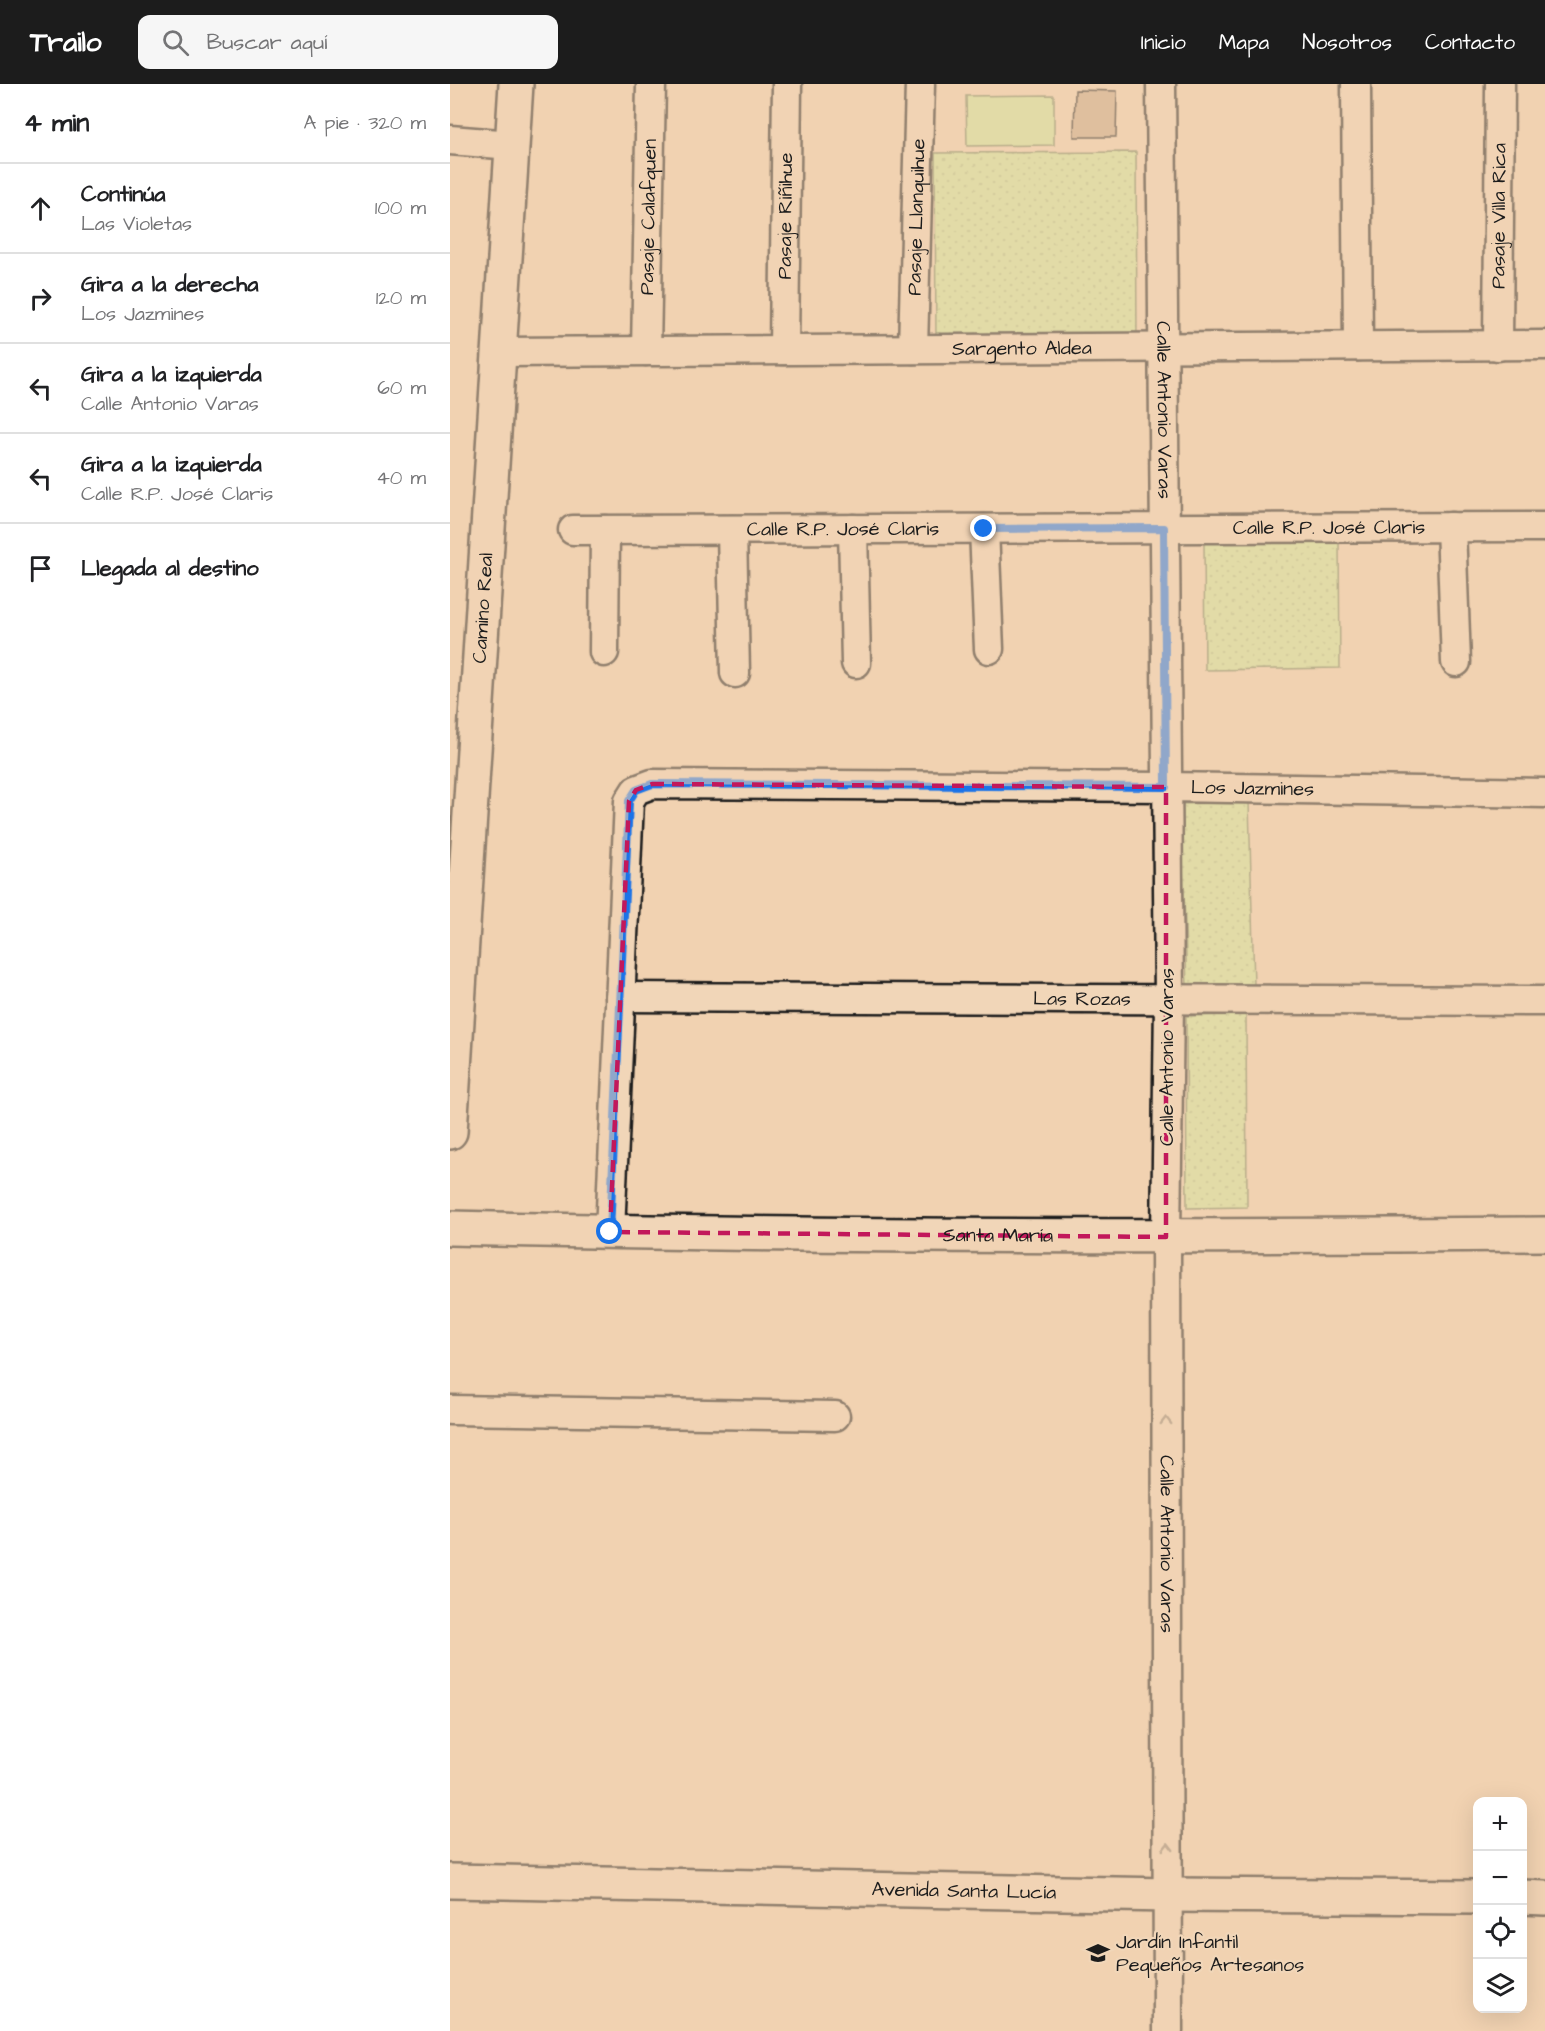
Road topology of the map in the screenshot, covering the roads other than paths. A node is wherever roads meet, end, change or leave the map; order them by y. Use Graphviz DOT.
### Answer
graph roads {
  1 [pos="516,84"];
  2 [pos="651,84"];
  3 [pos="787,84"];
  4 [pos="920,84"];
  5 [pos="1161,84"];
  6 [pos="1356,84"];
  7 [pos="1500,84"];
  8 [pos="450,140"];
  9 [pos="512,145"];
  10 [pos="1545,345"];
  11 [pos="1358,346"];
  12 [pos="1498,346"];
  13 [pos="1162,348"];
  14 [pos="913,349"];
  15 [pos="784,350"];
  16 [pos="646,351"];
  17 [pos="500,352"];
  18 [pos="1451,527"];
  19 [pos="1545,527"];
  20 [pos="1164,528"];
  21 [pos="853,529"];
  22 [pos="984,529"];
  23 [pos="573,530"];
  24 [pos="605,530"];
  25 [pos="732,530"];
  26 [pos="989,650"];
  27 [pos="604,652"];
  28 [pos="1456,662"];
  29 [pos="856,663"];
  30 [pos="735,673"];
  31 [pos="1166,787"];
  32 [pos="1545,793"];
  33 [pos="620,997"];
  34 [pos="1169,1000"];
  35 [pos="1545,1001"];
  36 [pos="450,1131"];
  37 [pos="450,1227"];
  38 [pos="610,1232"];
  39 [pos="1545,1234"];
  40 [pos="1166,1237"];
  41 [pos="450,1410"];
  42 [pos="835,1416"];
  43 [pos="450,1881"];
  44 [pos="1168,1895"];
  45 [pos="1473,1897"];
  46 [pos="1527,1898"];
  47 [pos="1545,1898"];
  48 [pos="1168,2031"];
  1 -- 9 [label="street, Camino Real"];
  2 -- 16 [label="street, Pasaje Calafquen"];
  3 -- 15 [label="street, Pasaje Riñihue"];
  4 -- 14 [label="street, Pasaje Llanquihue"];
  5 -- 13 [label="street, Calle Antonio Varas"];
  6 -- 11 [label="street"];
  7 -- 12 [label="street, Pasaje Villa Rica"];
  8 -- 9 [label="street"];
  9 -- 17 [label="street, Camino Real"];
  10 -- 12 [label="street, Sargento Aldea"];
  11 -- 12 [label="street, Sargento Aldea"];
  11 -- 13 [label="street, Sargento Aldea"];
  13 -- 14 [label="street, Sargento Aldea"];
  13 -- 20 [label="street, Calle Antonio Varas"];
  14 -- 15 [label="street, Sargento Aldea"];
  15 -- 16 [label="street, Sargento Aldea"];
  16 -- 17 [label="street, Sargento Aldea"];
  17 -- 36 [label="street, Camino Real"];
  18 -- 19 [label="street, Calle R.P. José Claris"];
  18 -- 20 [label="street, Calle R.P. José Claris"];
  18 -- 28 [label="street"];
  20 -- 22 [label="street, Calle R.P. José Claris"];
  20 -- 31 [label="street, Calle Antonio Varas"];
  21 -- 22 [label="street, Calle R.P. José Claris"];
  21 -- 25 [label="street, Calle R.P. José Claris"];
  21 -- 29 [label="street"];
  22 -- 26 [label="street"];
  23 -- 24 [label="street, Calle R.P. José Claris"];
  24 -- 25 [label="street, Calle R.P. José Claris"];
  24 -- 27 [label="street"];
  25 -- 30 [label="street"];
  31 -- 32 [label="street, Los Jazmines"];
  31 -- 33 [label="street, Los Jazmines"];
  31 -- 34 [label="street, Calle Antonio Varas"];
  33 -- 34 [label="street, Las Rozas"];
  33 -- 38 [label="street"];
  34 -- 35 [label="street, Las Rozas"];
  34 -- 40 [label="street, Calle Antonio Varas"];
  37 -- 38 [label="street, Santa María"];
  38 -- 40 [label="street, Santa María"];
  39 -- 40 [label="street, Santa María"];
  44 -- 40 [label="street, Calle Antonio Varas, one-way"];
  41 -- 42 [label="street"];
  43 -- 44 [label="street, Avenida Santa Lucía"];
  44 -- 45 [label="street, Avenida Santa Lucía"];
  44 -- 48 [label="street, Calle Antonio Varas"];
  46 -- 47 [label="street"];
}
